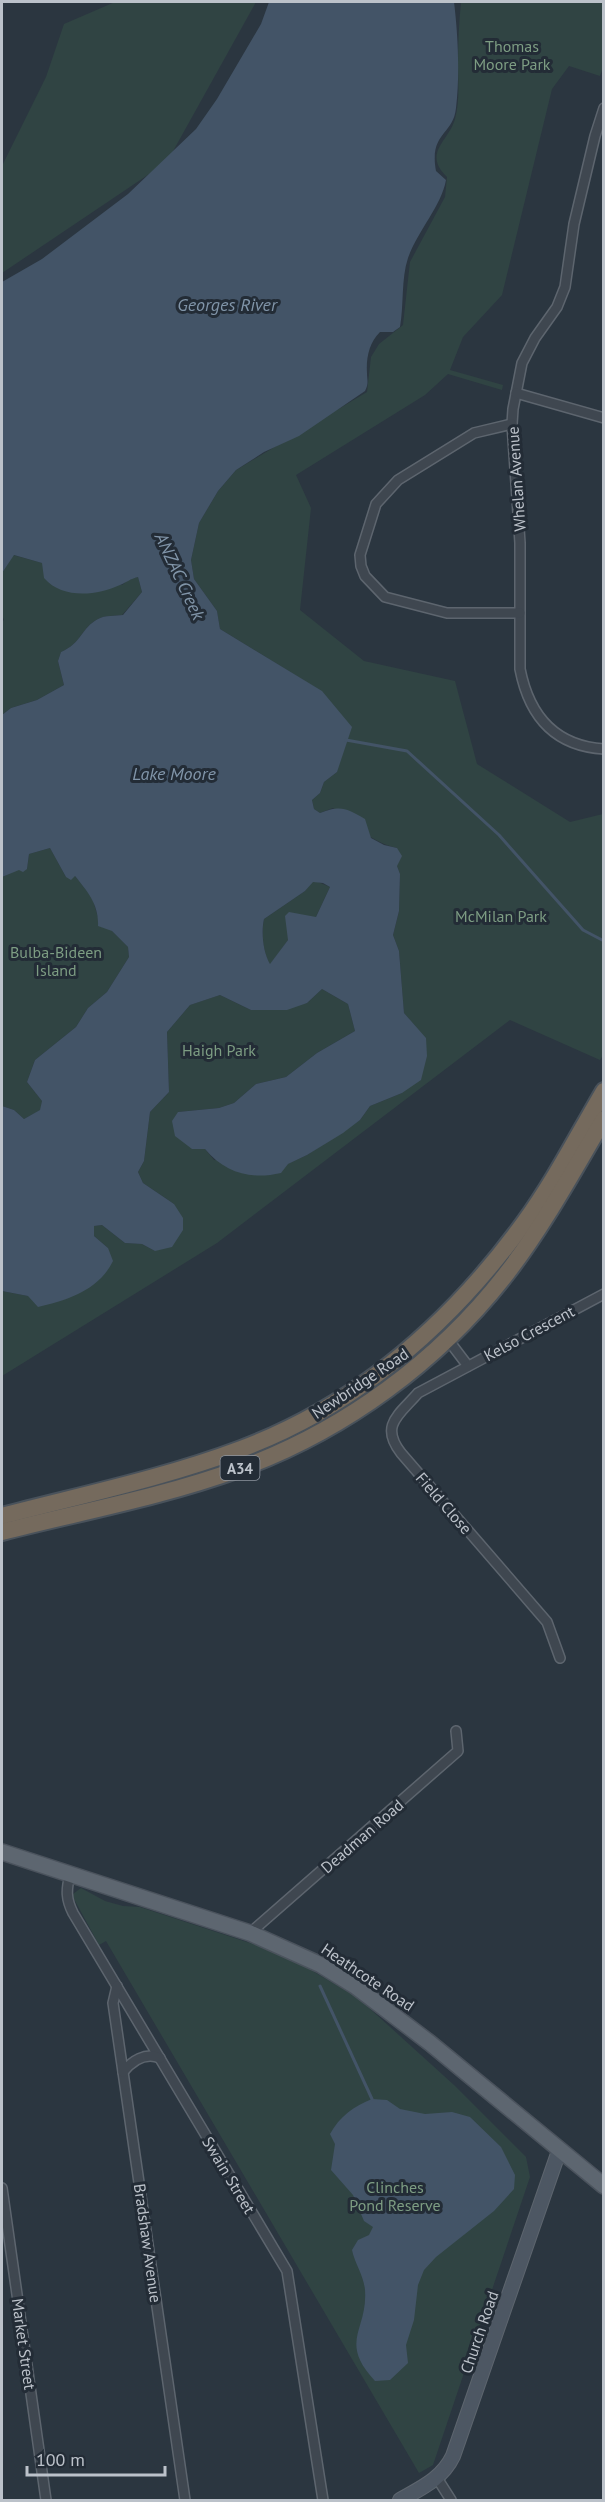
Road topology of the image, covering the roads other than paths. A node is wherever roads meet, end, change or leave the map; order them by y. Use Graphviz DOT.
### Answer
graph roads {
  1 [pos="603,108"];
  2 [pos="516,393"];
  3 [pos="603,418"];
  4 [pos="512,424"];
  5 [pos="520,613"];
  6 [pos="603,749"];
  7 [pos="603,1091"];
  8 [pos="603,1119"];
  9 [pos="603,1294"];
  10 [pos="442,1332"];
  11 [pos="468,1366"];
  12 [pos="2,1516"];
  13 [pos="2,1532"];
  14 [pos="560,1658"];
  15 [pos="456,1731"];
  16 [pos="2,1852"];
  17 [pos="70,1875"];
  18 [pos="250,1933"];
  19 [pos="117,1986"];
  20 [pos="160,2058"];
  21 [pos="123,2072"];
  22 [pos="559,2151"];
  23 [pos="603,2186"];
  24 [pos="2,2188"];
  25 [pos="437,2478"];
  26 [pos="46,2500"];
  27 [pos="185,2500"];
  28 [pos="323,2500"];
  29 [pos="400,2500"];
  30 [pos="451,2500"];
  1 -- 2 [label="street, Whelan Avenue"];
  2 -- 3 [label="street"];
  2 -- 4 [label="street, Whelan Avenue"];
  4 -- 5 [label="street, Whelan Avenue"];
  4 -- 5 [label="street"];
  5 -- 6 [label="street, Whelan Avenue"];
  7 -- 10 [label="highway, Newbridge Road / A34"];
  8 -- 10 [label="highway, Newbridge Road / A34"];
  9 -- 11 [label="street, Kelso Crescent"];
  10 -- 11 [label="street, Kelso Crescent"];
  10 -- 12 [label="highway, Newbridge Road / A34"];
  10 -- 13 [label="highway, Newbridge Road / A34"];
  11 -- 14 [label="street, Field Close"];
  15 -- 18 [label="street, Deadman Road"];
  16 -- 17 [label="main road, Heathcote Road"];
  17 -- 18 [label="main road, Heathcote Road"];
  17 -- 19 [label="street, Swain Street"];
  18 -- 22 [label="main road, Heathcote Road"];
  19 -- 20 [label="street, Swain Street"];
  19 -- 21 [label="street, Bradshaw Avenue"];
  20 -- 21 [label="street"];
  20 -- 28 [label="street, Swain Street"];
  21 -- 27 [label="street, Bradshaw Avenue"];
  22 -- 23 [label="main road, Heathcote Road"];
  22 -- 25 [label="street, Church Road"];
  24 -- 26 [label="street, Market Street"];
  25 -- 29 [label="street, Church Road"];
  25 -- 30 [label="street"];
}
